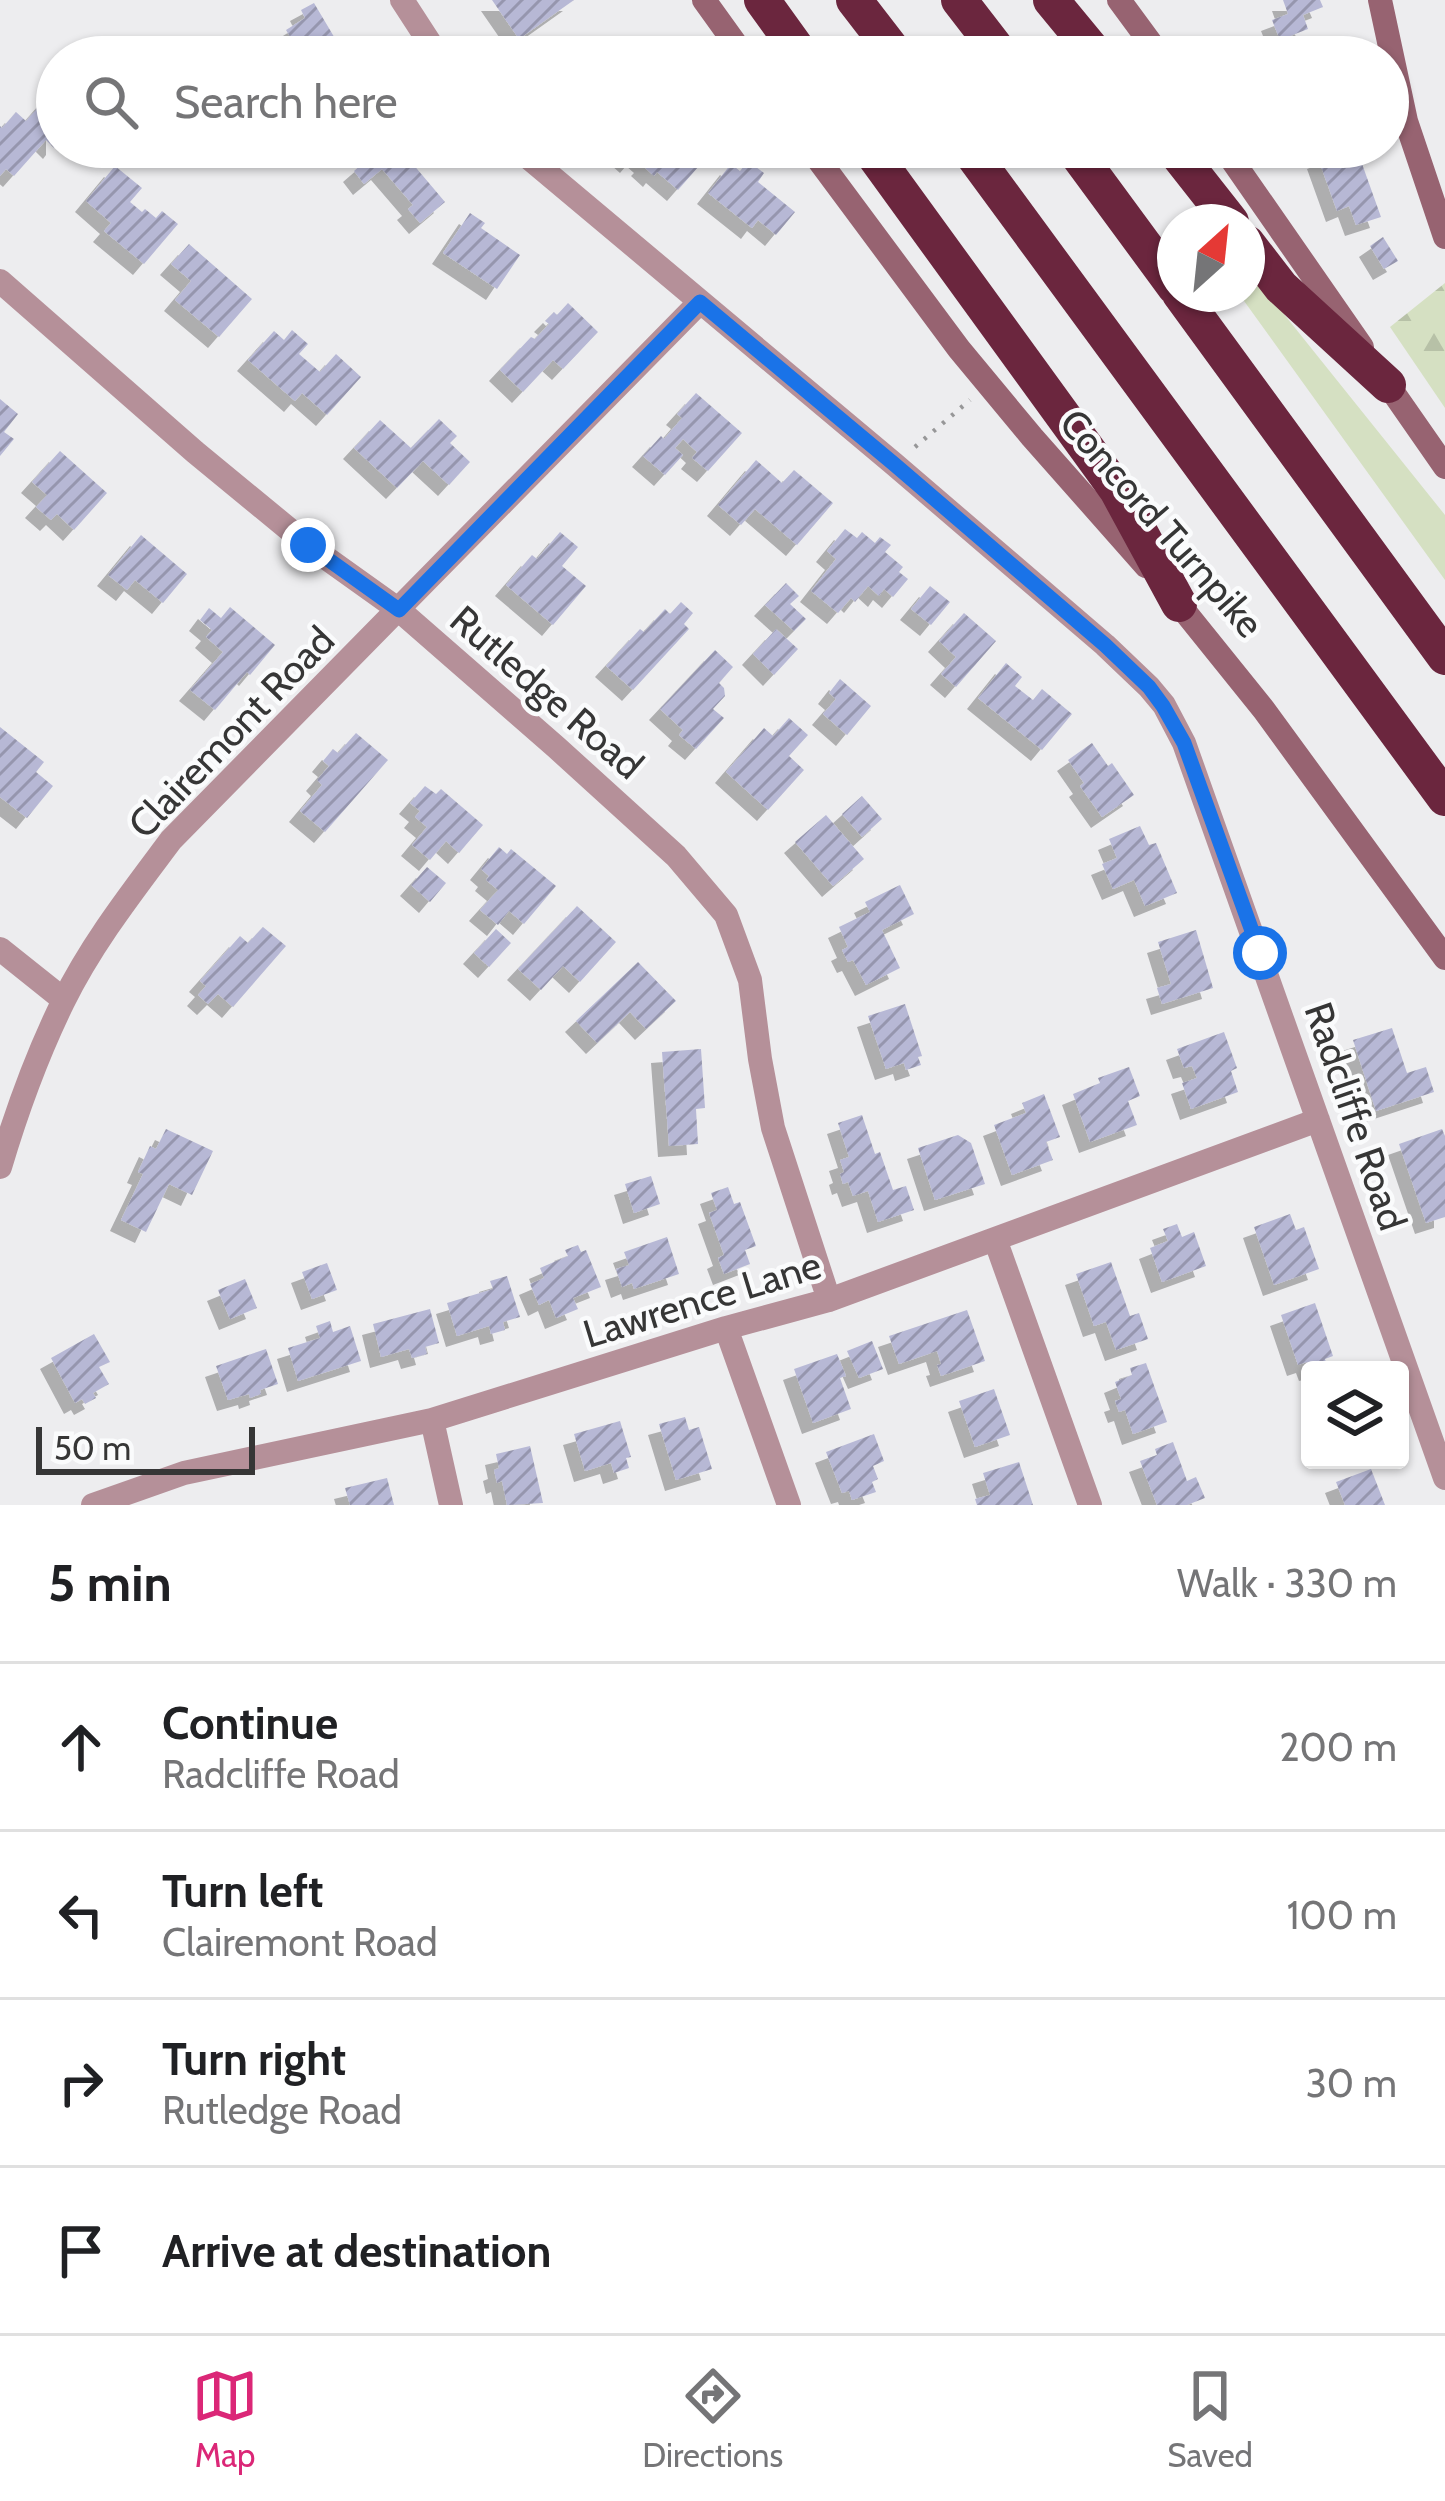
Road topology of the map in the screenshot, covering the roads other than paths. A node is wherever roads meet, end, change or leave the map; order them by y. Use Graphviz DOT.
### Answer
graph roads {
  1 [pos="402,0"];
  2 [pos="704,0"];
  3 [pos="762,0"];
  4 [pos="854,0"];
  5 [pos="959,0"];
  6 [pos="1051,0"];
  7 [pos="1119,0"];
  8 [pos="1380,0"];
  9 [pos="425,36"];
  10 [pos="730,36"];
  11 [pos="788,36"];
  12 [pos="882,36"];
  13 [pos="987,36"];
  14 [pos="1081,36"];
  15 [pos="1146,36"];
  16 [pos="1388,36"];
  17 [pos="1409,130"];
  18 [pos="541,168"];
  19 [pos="825,168"];
  20 [pos="883,168"];
  21 [pos="983,168"];
  22 [pos="1088,168"];
  23 [pos="1189,168"];
  24 [pos="1238,168"];
  25 [pos="1217,204"];
  26 [pos="1445,237"];
  27 [pos="1157,262"];
  28 [pos="1265,266"];
  29 [pos="0,281"];
  30 [pos="700,302"];
  31 [pos="1194,312"];
  32 [pos="1388,385"];
  33 [pos="1445,467"];
  34 [pos="1179,604"];
  35 [pos="399,610"];
  36 [pos="1445,657"];
  37 [pos="1445,798"];
  38 [pos="0,949"];
  39 [pos="1445,958"];
  40 [pos="64,1000"];
  41 [pos="1318,1120"];
  42 [pos="0,1167"];
  43 [pos="995,1239"];
  44 [pos="829,1300"];
  45 [pos="726,1328"];
  46 [pos="432,1420"];
  47 [pos="1445,1478"];
  48 [pos="93,1505"];
  49 [pos="451,1505"];
  50 [pos="789,1505"];
  51 [pos="1090,1505"];
  1 -- 9 [label="street"];
  2 -- 10 [label="main road"];
  3 -- 11 [label="highway"];
  4 -- 12 [label="highway"];
  5 -- 13 [label="highway"];
  6 -- 14 [label="highway"];
  7 -- 15 [label="main road"];
  8 -- 16 [label="main road"];
  17 -- 26 [label="main road"];
  18 -- 30 [label="street, Radcliffe Road"];
  19 -- 34 [label="main road, Concord Turnpike"];
  20 -- 34 [label="highway"];
  21 -- 37 [label="highway, Concord Turnpike"];
  22 -- 27 [label="highway"];
  23 -- 25 [label="highway"];
  24 -- 32 [label="main road"];
  28 -- 32 [label="highway"];
  29 -- 35 [label="street, Rutledge Road"];
  30 -- 35 [label="street, Clairemont Road"];
  30 -- 41 [label="street, Radcliffe Road"];
  31 -- 36 [label="highway"];
  32 -- 33 [label="main road"];
  34 -- 39 [label="main road, Concord Turnpike"];
  35 -- 40 [label="street, Clairemont Road"];
  35 -- 44 [label="street, Rutledge Road"];
  38 -- 40 [label="street"];
  40 -- 42 [label="street, Clairemont Road"];
  41 -- 43 [label="street, Lawrence Lane"];
  41 -- 47 [label="street, Radcliffe Road"];
  43 -- 44 [label="street, Lawrence Lane"];
  43 -- 51 [label="street"];
  44 -- 45 [label="street, Lawrence Lane"];
  45 -- 46 [label="street, Lawrence Lane"];
  45 -- 50 [label="street"];
  46 -- 48 [label="street, Lawrence Lane"];
  46 -- 49 [label="street"];
}
